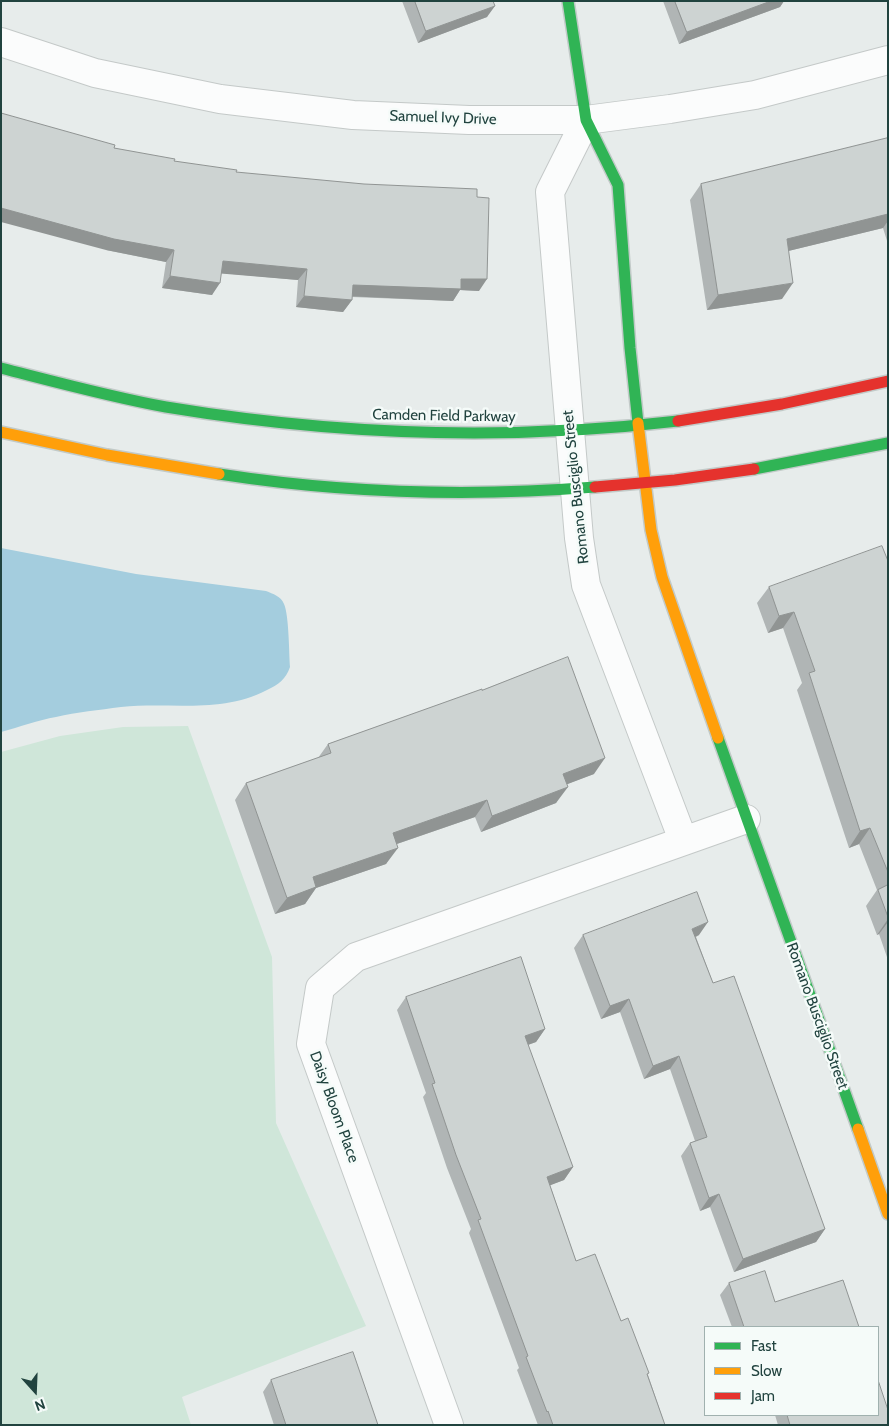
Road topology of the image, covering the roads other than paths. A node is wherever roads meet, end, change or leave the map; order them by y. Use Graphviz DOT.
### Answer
graph roads {
  1 [pos="568,1"];
  2 [pos="1,42"];
  3 [pos="888,60"];
  4 [pos="586,120"];
  5 [pos="1,368"];
  6 [pos="888,382"];
  7 [pos="637,425"];
  8 [pos="570,430"];
  9 [pos="1,432"];
  10 [pos="888,443"];
  11 [pos="644,483"];
  12 [pos="574,488"];
  13 [pos="746,819"];
  14 [pos="683,840"];
  15 [pos="888,1214"];
  16 [pos="449,1425"];
  1 -- 4 [label="street, Romano Busciglio Street"];
  2 -- 4 [label="street, Samuel Ivy Drive"];
  3 -- 4 [label="street, Samuel Ivy Drive"];
  4 -- 7 [label="street, Romano Busciglio Street"];
  4 -- 8 [label="street, Romano Busciglio Street"];
  5 -- 8 [label="street, Camden Field Parkway"];
  6 -- 7 [label="street, Camden Field Parkway"];
  7 -- 8 [label="street, Camden Field Parkway"];
  7 -- 11 [label="street, Romano Busciglio Street"];
  8 -- 12 [label="street, Romano Busciglio Street"];
  9 -- 12 [label="street"];
  10 -- 11 [label="street"];
  11 -- 12 [label="street"];
  11 -- 13 [label="street, Romano Busciglio Street"];
  12 -- 14 [label="street, Romano Busciglio Street"];
  13 -- 14 [label="street"];
  13 -- 15 [label="street, Romano Busciglio Street"];
  14 -- 16 [label="street, Daisy Bloom Place"];
}
